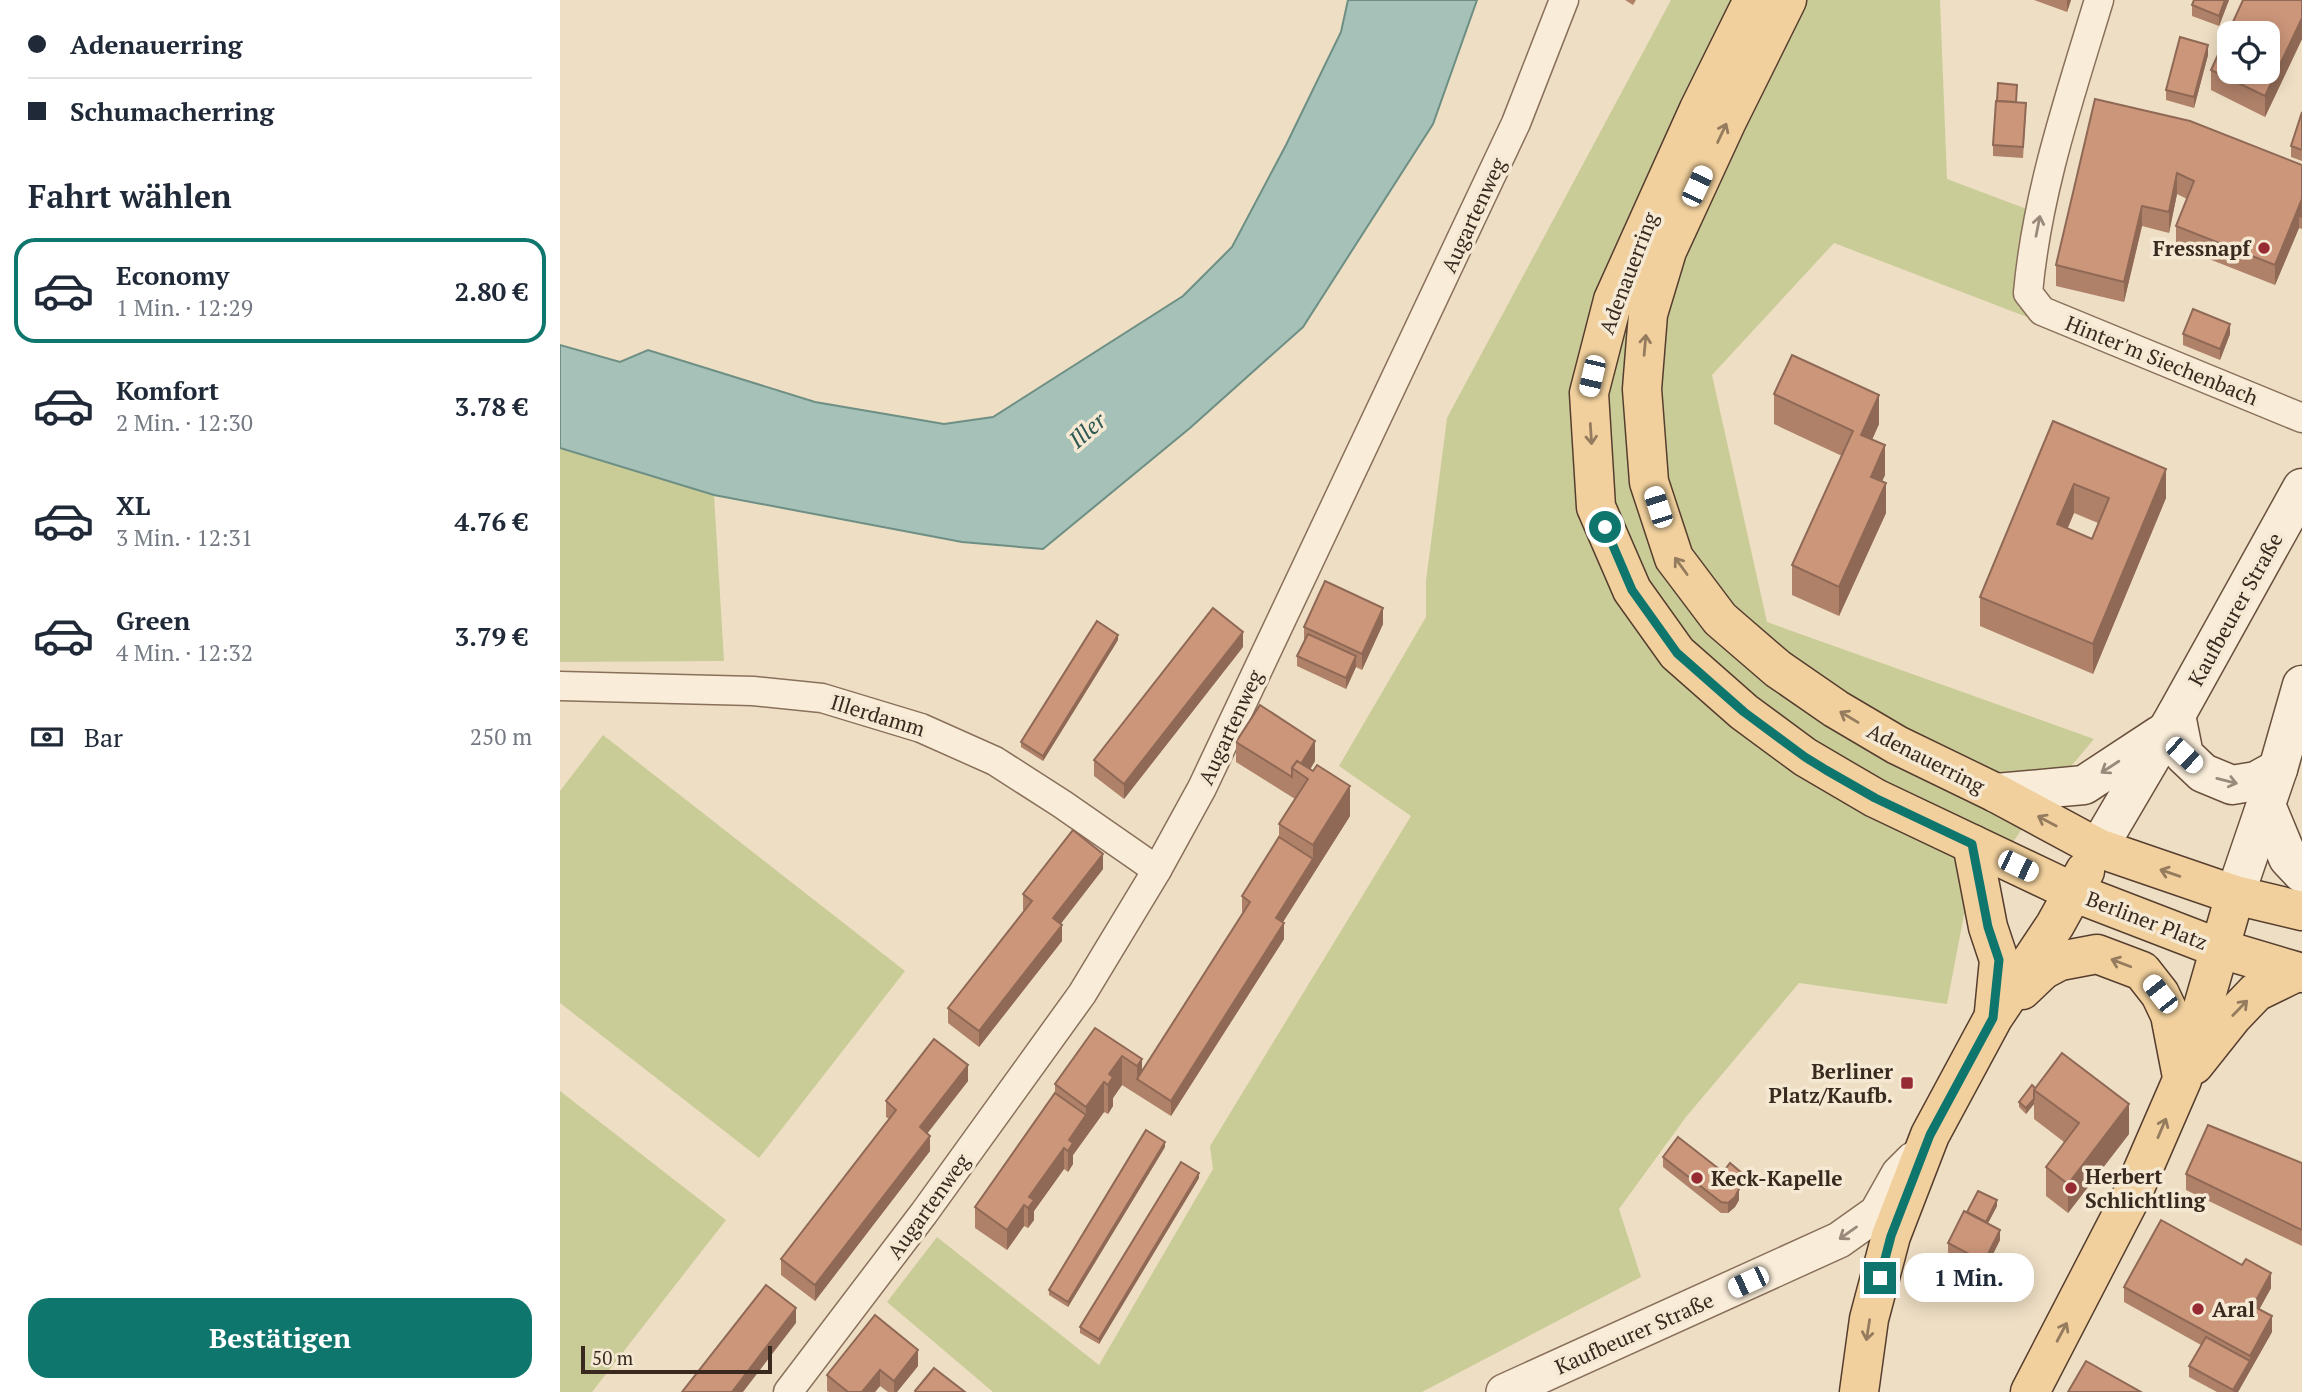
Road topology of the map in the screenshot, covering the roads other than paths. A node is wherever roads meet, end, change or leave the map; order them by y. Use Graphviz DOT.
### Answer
graph roads {
  1 [pos="1564,0"];
  2 [pos="2099,0"];
  3 [pos="1767,7"];
  4 [pos="2301,414"];
  5 [pos="2302,488"];
  6 [pos="2302,685"];
  7 [pos="560,686"];
  8 [pos="2172,723"];
  9 [pos="2278,769"];
  10 [pos="1996,793"];
  11 [pos="2266,805"];
  12 [pos="1972,844"];
  13 [pos="2098,848"];
  14 [pos="1157,870"];
  15 [pos="2302,873"];
  16 [pos="2073,892"];
  17 [pos="2235,895"];
  18 [pos="2302,911"];
  19 [pos="2221,949"];
  20 [pos="2300,973"];
  21 [pos="1993,1018"];
  22 [pos="2182,1080"];
  23 [pos="1925,1148"];
  24 [pos="788,1392"];
  25 [pos="1504,1392"];
  26 [pos="1859,1392"];
  27 [pos="2030,1392"];
  1 -- 14 [label="street, Augartenweg"];
  4 -- 2 [label="street, Hinter'm Siechenbach, one-way"];
  10 -- 3 [label="main road, Adenauerring, one-way"];
  3 -- 12 [label="main road, Adenauerring, one-way"];
  5 -- 8 [label="main road, Kaufbeurer Straße"];
  6 -- 9 [label="main road"];
  7 -- 14 [label="street, Illerdamm"];
  8 -- 9 [label="main road, one-way"];
  8 -- 10 [label="main road, one-way"];
  8 -- 13 [label="main road, Berliner Platz"];
  9 -- 11 [label="main road"];
  13 -- 10 [label="main road, one-way"];
  11 -- 15 [label="main road"];
  11 -- 17 [label="main road, Berliner Platz"];
  12 -- 16 [label="main road, Berliner Platz"];
  12 -- 21 [label="main road"];
  13 -- 16 [label="main road, Berliner Platz"];
  17 -- 13 [label="main road, one-way"];
  14 -- 24 [label="street, Augartenweg"];
  16 -- 19 [label="main road, Berliner Platz"];
  16 -- 21 [label="main road, Berliner Platz"];
  17 -- 18 [label="main road"];
  17 -- 19 [label="main road, Berliner Platz"];
  19 -- 20 [label="main road, Berliner Platz"];
  19 -- 22 [label="main road, Berliner Platz"];
  22 -- 20 [label="main road, one-way"];
  22 -- 21 [label="main road, one-way"];
  21 -- 23 [label="main road"];
  27 -- 22 [label="main road, one-way"];
  23 -- 25 [label="street, Kaufbeurer Straße, one-way"];
  23 -- 26 [label="main road, one-way"];
}
